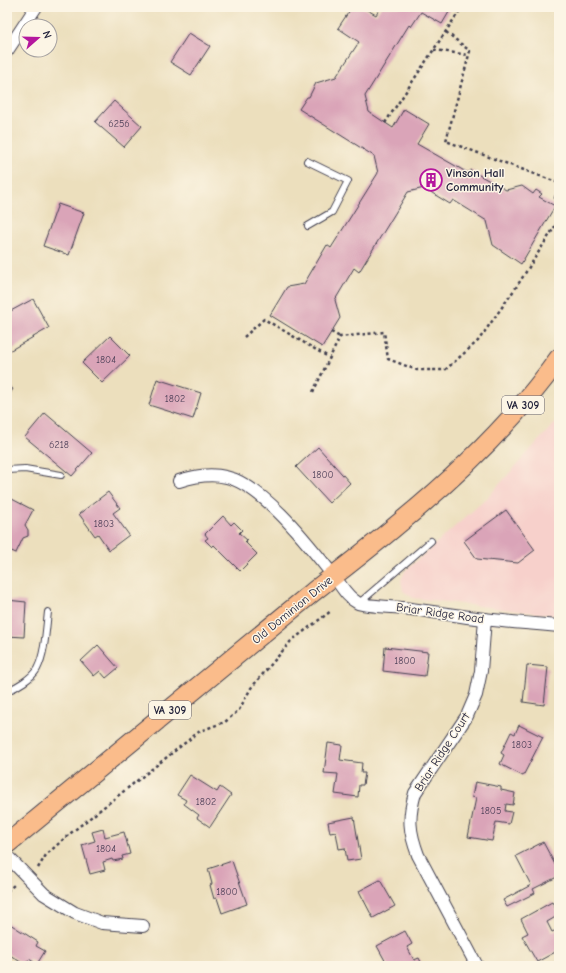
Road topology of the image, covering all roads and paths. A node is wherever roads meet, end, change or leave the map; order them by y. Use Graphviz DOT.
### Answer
graph roads {
  1 [pos="36,7"];
  2 [pos="462,7"];
  3 [pos="446,32"];
  4 [pos="434,50"];
  5 [pos="7,51"];
  6 [pos="468,55"];
  7 [pos="385,123"];
  8 [pos="307,161"];
  9 [pos="559,183"];
  10 [pos="559,200"];
  11 [pos="559,220"];
  12 [pos="308,226"];
  13 [pos="331,332"];
  14 [pos="244,337"];
  15 [pos="340,337"];
  16 [pos="330,358"];
  17 [pos="559,358"];
  18 [pos="313,392"];
  19 [pos="7,470"];
  20 [pos="61,475"];
  21 [pos="179,481"];
  22 [pos="432,541"];
  23 [pos="334,576"];
  24 [pos="358,604"];
  25 [pos="331,611"];
  26 [pos="48,612"];
  27 [pos="485,620"];
  28 [pos="559,626"];
  29 [pos="7,691"];
  30 [pos="7,844"];
  31 [pos="7,856"];
  32 [pos="38,868"];
  33 [pos="14,885"];
  34 [pos="7,891"];
  35 [pos="143,926"];
  36 [pos="477,966"];
  1 -- 5 [label="street"];
  2 -- 3 [label="path"];
  3 -- 4 [label="path"];
  3 -- 6 [label="path"];
  4 -- 6 [label="path"];
  4 -- 7 [label="path"];
  6 -- 9 [label="path"];
  8 -- 12 [label="lane"];
  9 -- 10 [label="path"];
  11 -- 15 [label="path"];
  13 -- 15 [label="path"];
  14 -- 16 [label="path"];
  15 -- 16 [label="path"];
  16 -- 18 [label="path"];
  17 -- 23 [label="main road, Old Dominion Drive / VA 309"];
  19 -- 20 [label="lane"];
  21 -- 23 [label="street"];
  22 -- 24 [label="lane"];
  23 -- 24 [label="street"];
  23 -- 30 [label="main road, Old Dominion Drive / VA 309"];
  24 -- 27 [label="street, Briar Ridge Road"];
  25 -- 32 [label="path"];
  26 -- 29 [label="lane"];
  27 -- 28 [label="street, Briar Ridge Road"];
  27 -- 36 [label="street, Briar Ridge Court"];
  31 -- 35 [label="street"];
  33 -- 34 [label="path"];
}
